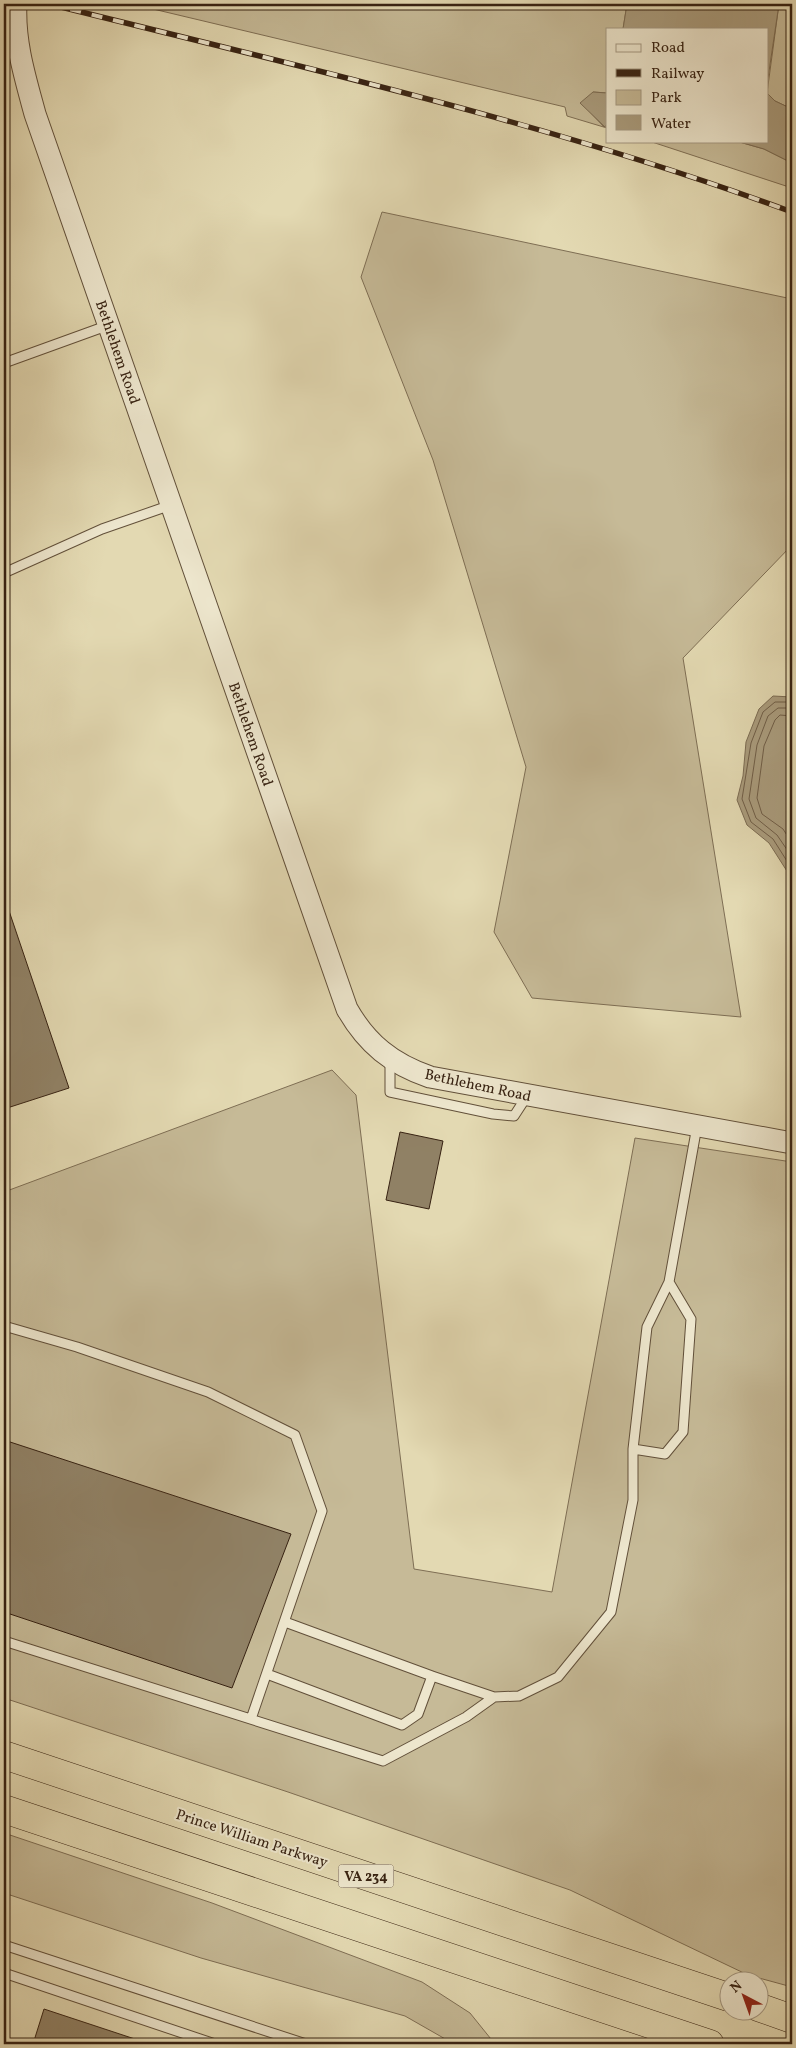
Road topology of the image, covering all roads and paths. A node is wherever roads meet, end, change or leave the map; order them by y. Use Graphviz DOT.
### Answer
graph roads {
  1 [pos="12,7"];
  2 [pos="109,325"];
  3 [pos="4,363"];
  4 [pos="171,505"];
  5 [pos="4,573"];
  6 [pos="390,1059"];
  7 [pos="527,1096"];
  8 [pos="697,1126"];
  9 [pos="792,1143"];
  10 [pos="669,1282"];
  11 [pos="4,1326"];
  12 [pos="633,1449"];
  13 [pos="285,1622"];
  14 [pos="4,1641"];
  15 [pos="267,1674"];
  16 [pos="432,1676"];
  17 [pos="494,1697"];
  18 [pos="251,1719"];
  19 [pos="4,1755"];
  20 [pos="4,1809"];
  21 [pos="4,1945"];
  22 [pos="4,1973"];
  23 [pos="718,1994"];
  24 [pos="768,2010"];
  25 [pos="792,2018"];
  26 [pos="215,2044"];
  27 [pos="306,2044"];
  28 [pos="710,2044"];
  1 -- 2 [label="street, Bethlehem Road"];
  2 -- 3 [label="lane"];
  2 -- 4 [label="street, Bethlehem Road"];
  4 -- 5 [label="lane"];
  4 -- 6 [label="street, Bethlehem Road"];
  6 -- 7 [label="street, Bethlehem Road"];
  6 -- 7 [label="lane"];
  7 -- 8 [label="street, Bethlehem Road"];
  8 -- 9 [label="street, Bethlehem Road"];
  8 -- 10 [label="lane"];
  10 -- 12 [label="lane"];
  10 -- 12 [label="lane"];
  11 -- 13 [label="lane"];
  12 -- 17 [label="lane"];
  13 -- 15 [label="lane"];
  13 -- 16 [label="lane"];
  14 -- 18 [label="lane"];
  15 -- 16 [label="lane"];
  15 -- 18 [label="lane"];
  16 -- 17 [label="lane"];
  17 -- 18 [label="lane"];
  19 -- 23 [label="highway, Prince William Parkway / VA 234"];
  20 -- 28 [label="highway"];
  21 -- 27 [label="lane"];
  22 -- 26 [label="lane"];
  24 -- 25 [label="highway"];
}
